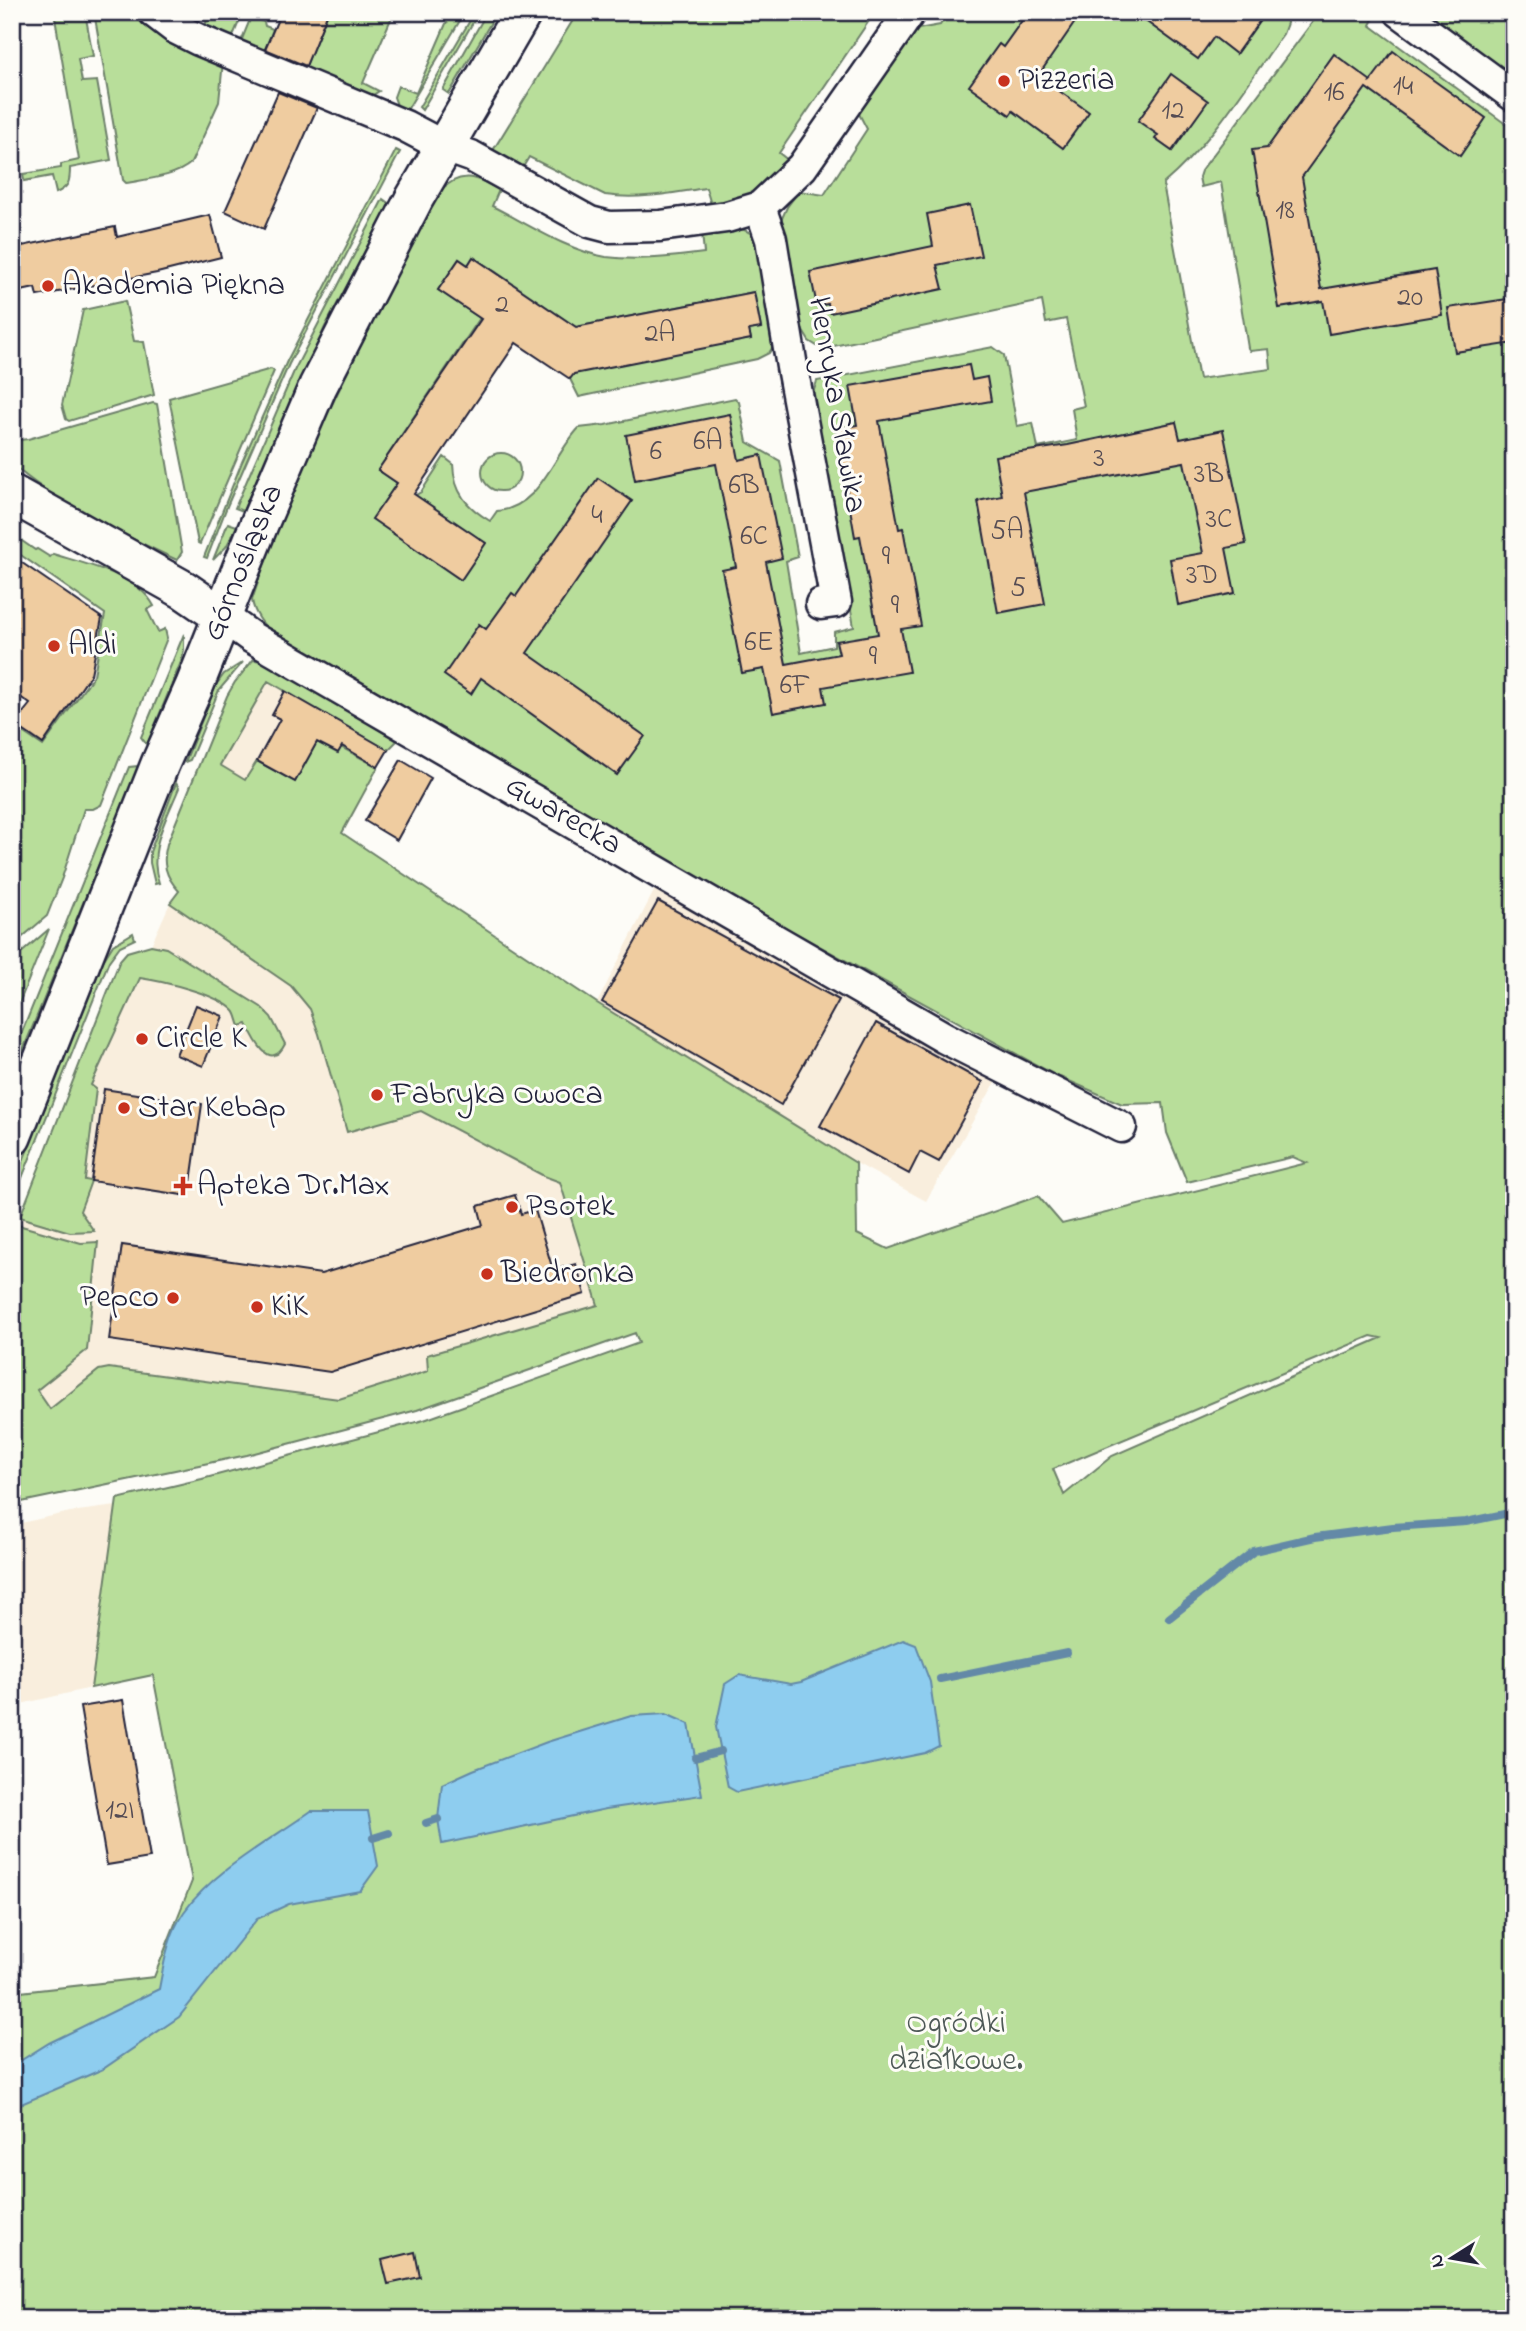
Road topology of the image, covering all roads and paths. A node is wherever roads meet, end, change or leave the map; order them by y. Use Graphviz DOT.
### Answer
graph roads {
  1 [pos="154,12"];
  2 [pos="523,12"];
  3 [pos="910,12"];
  4 [pos="1400,12"];
  5 [pos="1514,96"];
  6 [pos="443,146"];
  7 [pos="760,207"];
  8 [pos="12,494"];
  9 [pos="821,604"];
  10 [pos="222,616"];
  11 [pos="1121,1127"];
  12 [pos="12,1136"];
  1 -- 6 [label="street"];
  2 -- 6 [label="street, Górnośląska"];
  3 -- 7 [label="street"];
  4 -- 5 [label="street"];
  6 -- 7 [label="street"];
  6 -- 10 [label="street, Górnośląska"];
  7 -- 9 [label="street, Henryka Sławika"];
  8 -- 10 [label="street, Gwarecka"];
  10 -- 11 [label="street, Gwarecka"];
  10 -- 12 [label="street, Górnośląska"];
}
